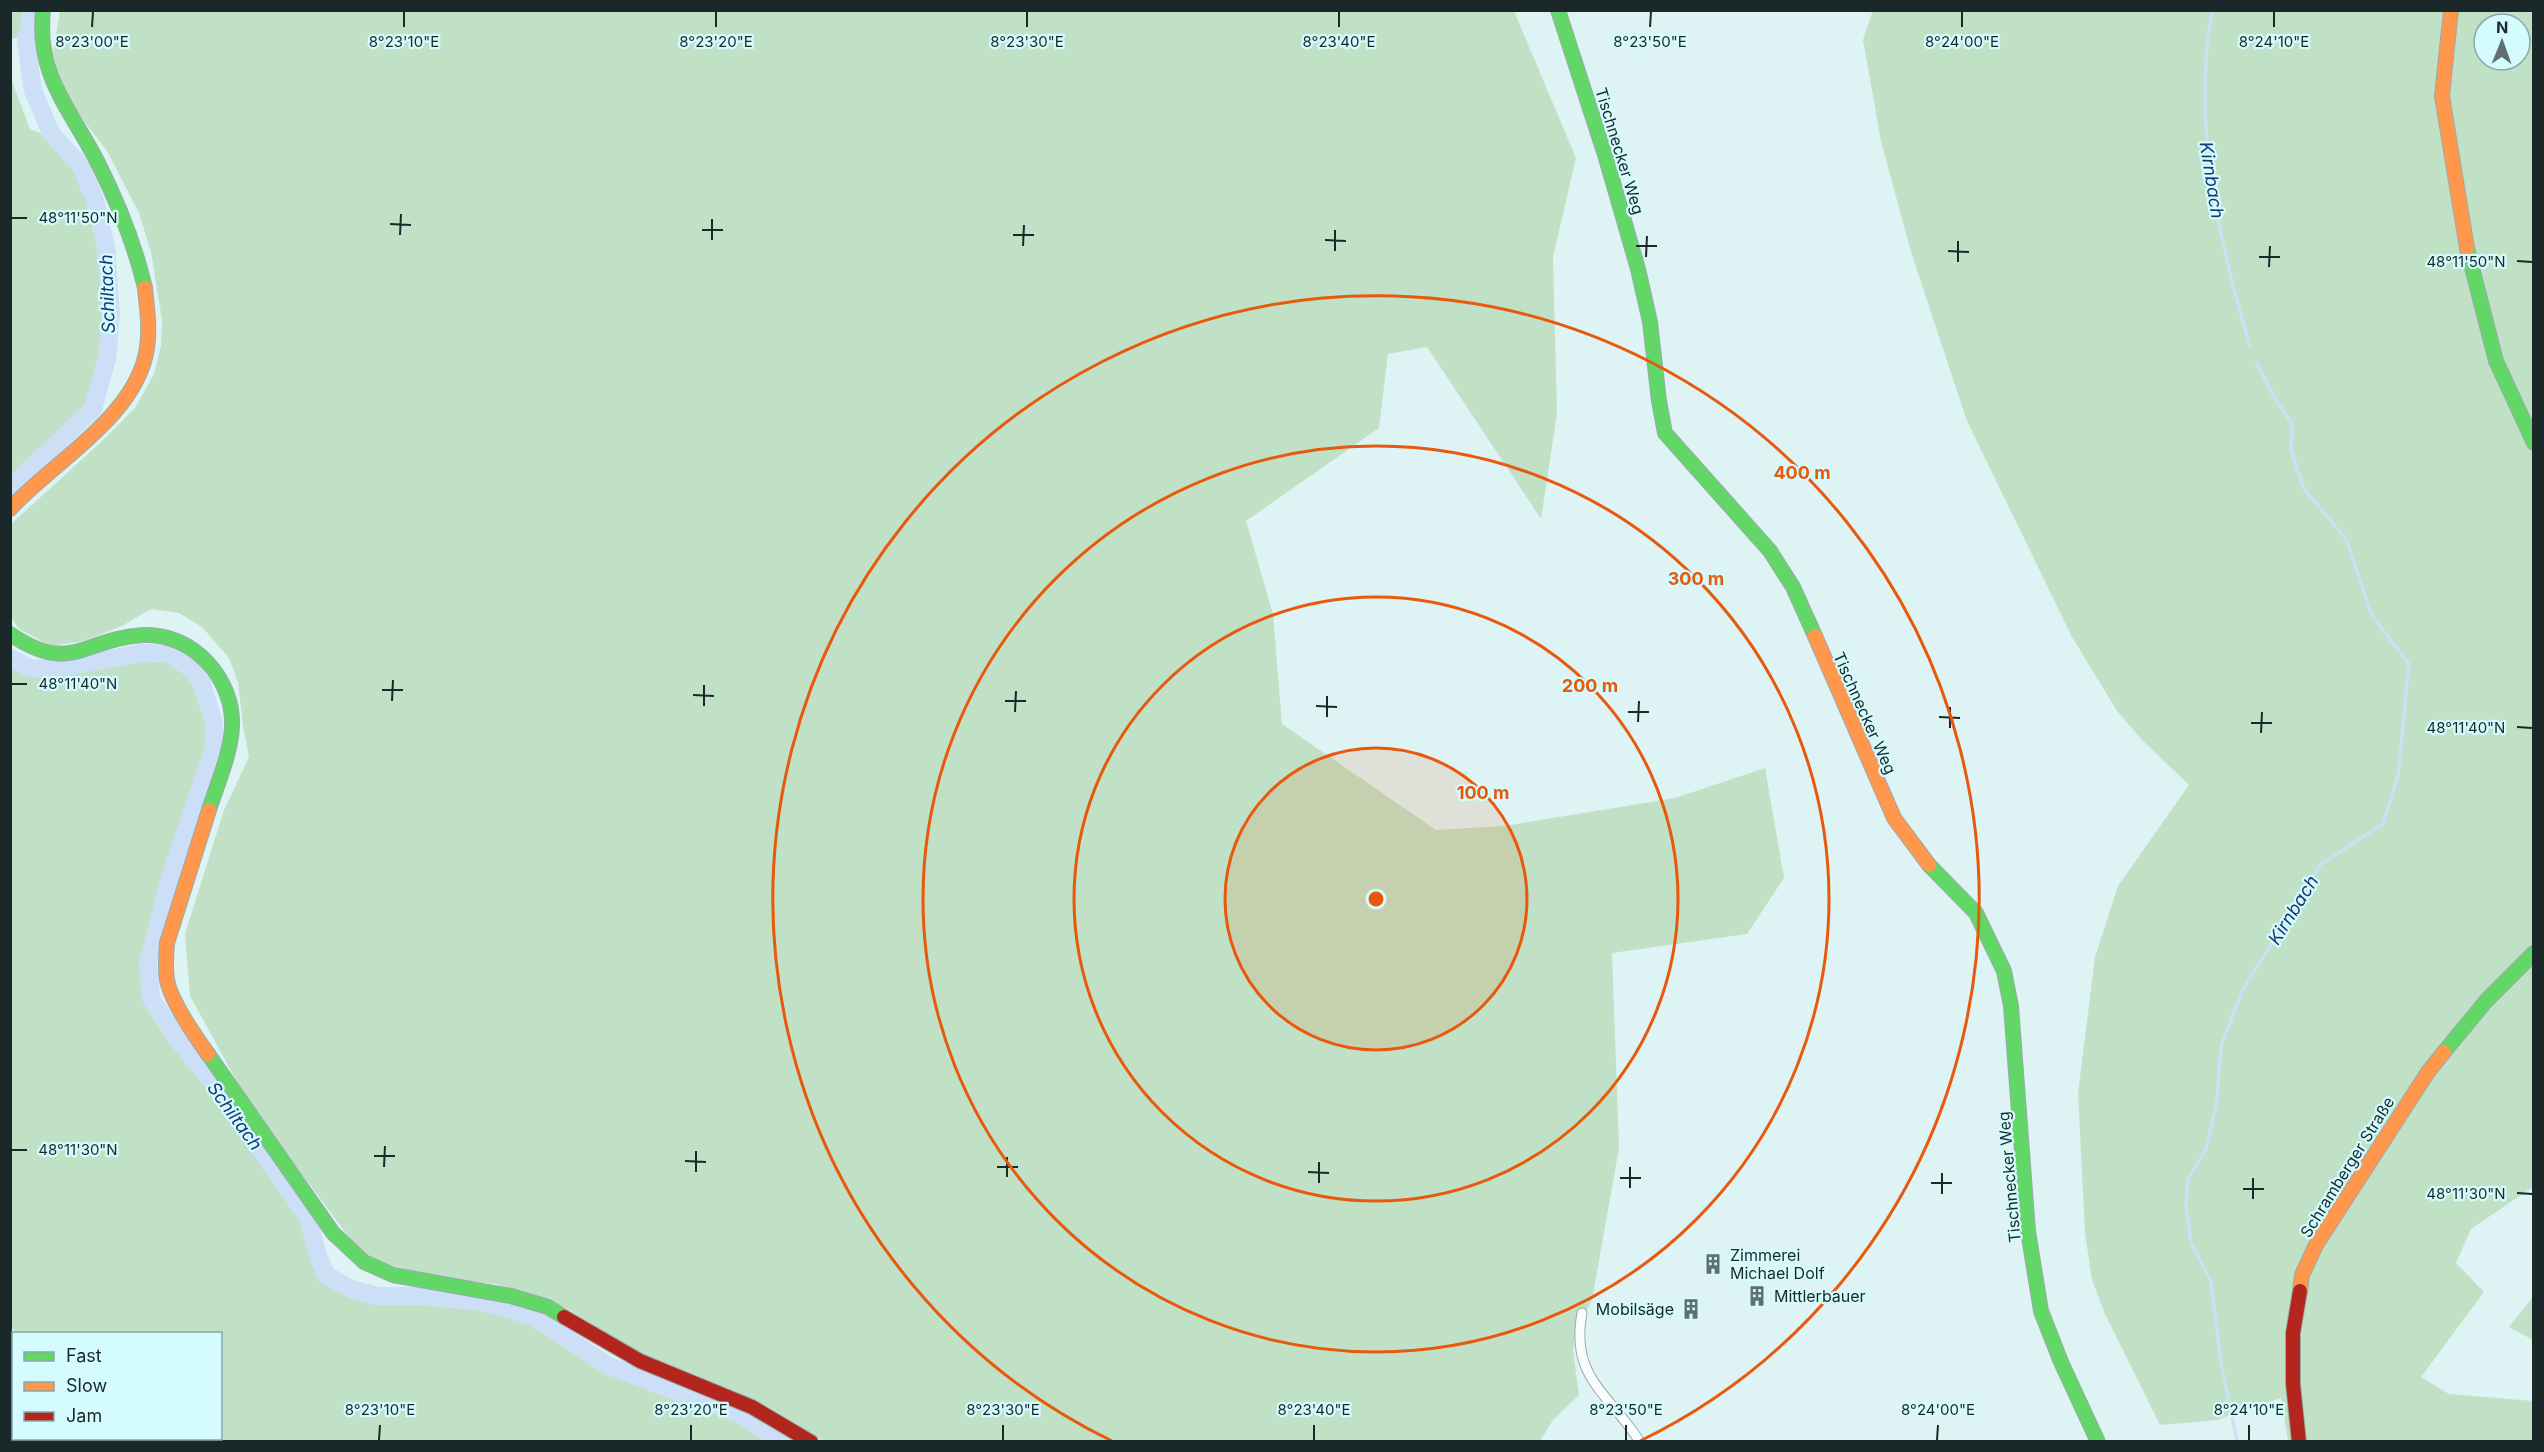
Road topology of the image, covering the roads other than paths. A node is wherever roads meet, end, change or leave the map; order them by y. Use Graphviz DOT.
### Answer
graph roads {
  1 [pos="43,10"];
  2 [pos="1558,10"];
  3 [pos="2451,10"];
  4 [pos="2534,443"];
  5 [pos="10,509"];
  6 [pos="10,634"];
  7 [pos="2531,959"];
  8 [pos="1582,1313"];
  9 [pos="812,1442"];
  10 [pos="1640,1442"];
  11 [pos="2098,1442"];
  12 [pos="2299,1442"];
  1 -- 5 [label="main road"];
  2 -- 11 [label="main road, Tischnecker Weg"];
  3 -- 4 [label="main road"];
  6 -- 9 [label="main road"];
  7 -- 12 [label="main road, Schramberger Straße"];
  8 -- 10 [label="street"];
}
